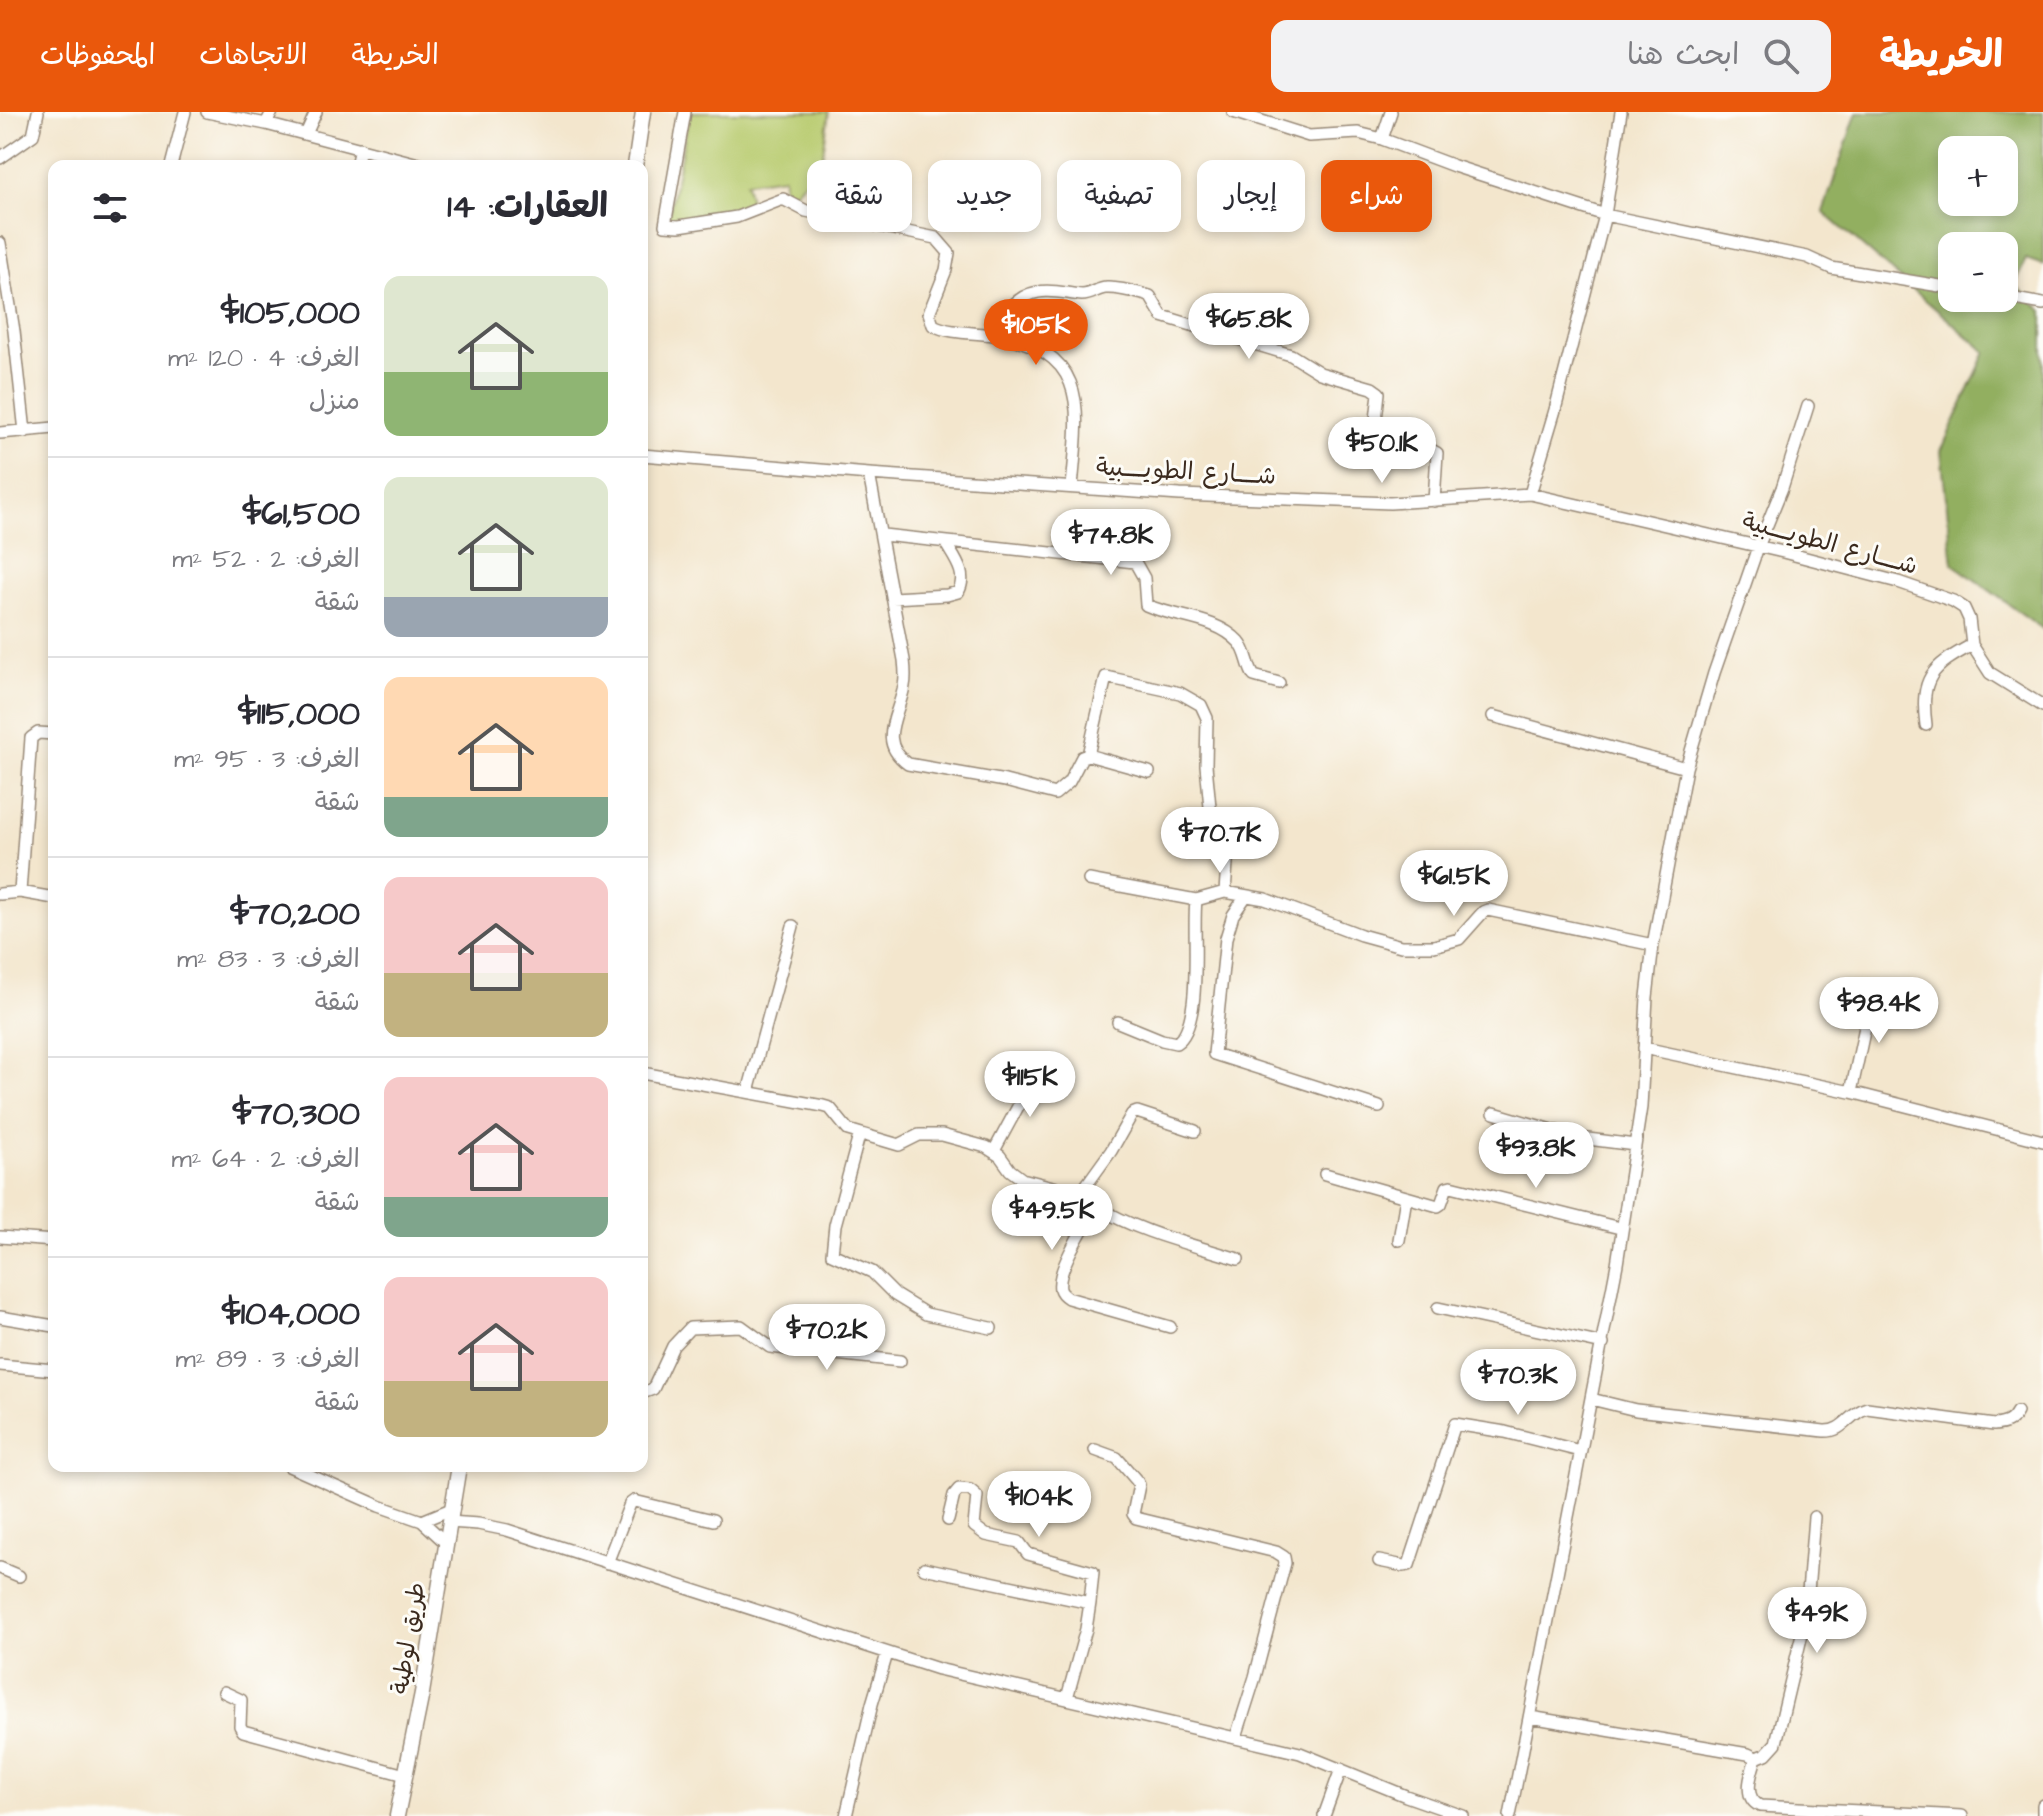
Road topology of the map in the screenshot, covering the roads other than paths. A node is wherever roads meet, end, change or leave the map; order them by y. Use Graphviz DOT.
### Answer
graph roads {
  1 [pos="38,112"];
  2 [pos="185,112"];
  3 [pos="207,112"];
  4 [pos="272,112"];
  5 [pos="316,112"];
  6 [pos="643,112"];
  7 [pos="685,112"];
  8 [pos="1233,112"];
  9 [pos="1391,112"];
  10 [pos="1621,112"];
  11 [pos="266,124"];
  12 [pos="306,134"];
  13 [pos="1382,139"];
  14 [pos="360,148"];
  15 [pos="0,158"];
  16 [pos="173,160"];
  17 [pos="357,160"];
  18 [pos="404,160"];
  19 [pos="636,160"];
  20 [pos="1605,215"];
  21 [pos="0,243"];
  22 [pos="1938,286"];
  23 [pos="2018,300"];
  24 [pos="2043,304"];
  25 [pos="1000,336"];
  26 [pos="1808,406"];
  27 [pos="48,429"];
  28 [pos="25,432"];
  29 [pos="0,433"];
  30 [pos="648,456"];
  31 [pos="869,474"];
  32 [pos="1072,487"];
  33 [pos="1530,494"];
  34 [pos="1434,501"];
  35 [pos="883,535"];
  36 [pos="945,542"];
  37 [pos="1758,547"];
  38 [pos="892,598"];
  39 [pos="1972,645"];
  40 [pos="1279,683"];
  41 [pos="2043,706"];
  42 [pos="1493,716"];
  43 [pos="1926,725"];
  44 [pos="48,734"];
  45 [pos="1088,755"];
  46 [pos="1686,768"];
  47 [pos="1149,772"];
  48 [pos="1089,880"];
  49 [pos="20,892"];
  50 [pos="1225,892"];
  51 [pos="0,894"];
  52 [pos="1246,896"];
  53 [pos="48,897"];
  54 [pos="1196,900"];
  55 [pos="793,926"];
  56 [pos="1653,945"];
  57 [pos="1873,990"];
  58 [pos="1118,1022"];
  59 [pos="1644,1048"];
  60 [pos="648,1074"];
  61 [pos="1067,1086"];
  62 [pos="748,1092"];
  63 [pos="1851,1092"];
  64 [pos="1379,1107"];
  65 [pos="1494,1113"];
  66 [pos="1195,1131"];
  67 [pos="859,1136"];
  68 [pos="2043,1141"];
  69 [pos="1635,1145"];
  70 [pos="994,1151"];
  71 [pos="1325,1174"];
  72 [pos="1080,1194"];
  73 [pos="1406,1198"];
  74 [pos="1096,1206"];
  75 [pos="1620,1228"];
  76 [pos="0,1237"];
  77 [pos="1399,1240"];
  78 [pos="48,1241"];
  79 [pos="1238,1259"];
  80 [pos="1438,1308"];
  81 [pos="0,1317"];
  82 [pos="48,1325"];
  83 [pos="1170,1327"];
  84 [pos="991,1328"];
  85 [pos="1603,1344"];
  86 [pos="900,1361"];
  87 [pos="0,1365"];
  88 [pos="48,1369"];
  89 [pos="648,1391"];
  90 [pos="1591,1399"];
  91 [pos="2017,1412"];
  92 [pos="1095,1450"];
  93 [pos="1580,1451"];
  94 [pos="302,1472"];
  95 [pos="458,1472"];
  96 [pos="450,1515"];
  97 [pos="1814,1517"];
  98 [pos="713,1520"];
  99 [pos="948,1520"];
  100 [pos="422,1521"];
  101 [pos="446,1543"];
  102 [pos="1379,1561"];
  103 [pos="607,1563"];
  104 [pos="0,1568"];
  105 [pos="924,1568"];
  106 [pos="19,1576"];
  107 [pos="1090,1603"];
  108 [pos="887,1654"];
  109 [pos="224,1692"];
  110 [pos="1067,1698"];
  111 [pos="1530,1717"];
  112 [pos="1236,1737"];
  113 [pos="1756,1758"];
  114 [pos="1341,1769"];
  115 [pos="405,1775"];
  116 [pos="2043,1805"];
  117 [pos="397,1816"];
  118 [pos="846,1816"];
  119 [pos="1324,1816"];
  120 [pos="1463,1816"];
  121 [pos="1510,1816"];
  122 [pos="1962,1816"];
  123 [pos="2043,1816"];
  1 -- 15 [label="street"];
  2 -- 16 [label="street"];
  3 -- 11 [label="street"];
  4 -- 11 [label="street"];
  5 -- 12 [label="street"];
  6 -- 19 [label="main road"];
  7 -- 25 [label="street"];
  8 -- 13 [label="street"];
  9 -- 13 [label="street"];
  10 -- 20 [label="street"];
  11 -- 12 [label="street"];
  12 -- 14 [label="street"];
  13 -- 20 [label="street"];
  14 -- 17 [label="street"];
  14 -- 18 [label="street"];
  20 -- 22 [label="street"];
  20 -- 33 [label="street"];
  21 -- 28 [label="street"];
  23 -- 24 [label="street"];
  25 -- 32 [label="street"];
  25 -- 34 [label="street"];
  26 -- 37 [label="street"];
  27 -- 28 [label="street"];
  28 -- 29 [label="street"];
  30 -- 31 [label="street, شــــارع الطويــــبية"];
  31 -- 32 [label="street, شــــارع الطويــــبية"];
  31 -- 35 [label="street"];
  32 -- 34 [label="street, شــــارع الطويــــبية"];
  33 -- 34 [label="street, شــــارع الطويــــبية"];
  33 -- 37 [label="street, شــــارع الطويــــبية"];
  35 -- 36 [label="street"];
  35 -- 38 [label="street"];
  36 -- 38 [label="street"];
  36 -- 40 [label="street"];
  37 -- 39 [label="street, شــــارع الطويــــبية"];
  37 -- 46 [label="street"];
  38 -- 45 [label="street"];
  39 -- 41 [label="street, شــــارع الطويــــبية"];
  39 -- 43 [label="street"];
  42 -- 46 [label="street"];
  44 -- 49 [label="street"];
  45 -- 47 [label="street"];
  45 -- 50 [label="street"];
  46 -- 56 [label="street"];
  48 -- 54 [label="street"];
  49 -- 51 [label="street"];
  49 -- 53 [label="street"];
  50 -- 52 [label="street"];
  50 -- 54 [label="street"];
  52 -- 56 [label="street"];
  52 -- 64 [label="street"];
  54 -- 58 [label="street"];
  55 -- 62 [label="street"];
  56 -- 59 [label="street"];
  57 -- 63 [label="street"];
  59 -- 63 [label="street"];
  59 -- 69 [label="street"];
  60 -- 62 [label="street"];
  61 -- 70 [label="street"];
  62 -- 67 [label="street"];
  63 -- 68 [label="street"];
  65 -- 69 [label="street"];
  66 -- 72 [label="street"];
  67 -- 70 [label="street"];
  67 -- 84 [label="street"];
  69 -- 75 [label="street"];
  70 -- 72 [label="street"];
  71 -- 73 [label="street"];
  72 -- 74 [label="street"];
  73 -- 75 [label="street"];
  73 -- 77 [label="street"];
  74 -- 79 [label="street"];
  74 -- 83 [label="street"];
  75 -- 85 [label="street"];
  76 -- 78 [label="street"];
  80 -- 85 [label="street"];
  81 -- 82 [label="street"];
  85 -- 90 [label="street"];
  86 -- 89 [label="street"];
  87 -- 88 [label="street"];
  90 -- 91 [label="street"];
  90 -- 93 [label="street"];
  92 -- 112 [label="street"];
  93 -- 102 [label="street"];
  93 -- 111 [label="street"];
  94 -- 100 [label="street"];
  95 -- 96 [label="main road, طريق لوطية"];
  96 -- 100 [label="street"];
  96 -- 101 [label="main road, طريق لوطية"];
  96 -- 103 [label="street"];
  97 -- 113 [label="street"];
  98 -- 103 [label="street"];
  99 -- 107 [label="street"];
  100 -- 101 [label="street"];
  101 -- 115 [label="main road, طريق لوطية"];
  103 -- 108 [label="street"];
  104 -- 106 [label="street"];
  105 -- 107 [label="street"];
  107 -- 110 [label="street"];
  108 -- 110 [label="street"];
  108 -- 118 [label="street"];
  109 -- 115 [label="street"];
  110 -- 112 [label="street"];
  111 -- 113 [label="street"];
  111 -- 121 [label="street"];
  112 -- 114 [label="street"];
  113 -- 122 [label="street"];
  114 -- 119 [label="street"];
  114 -- 120 [label="street"];
  115 -- 117 [label="main road, طريق لوطية"];
  116 -- 123 [label="street"];
}
